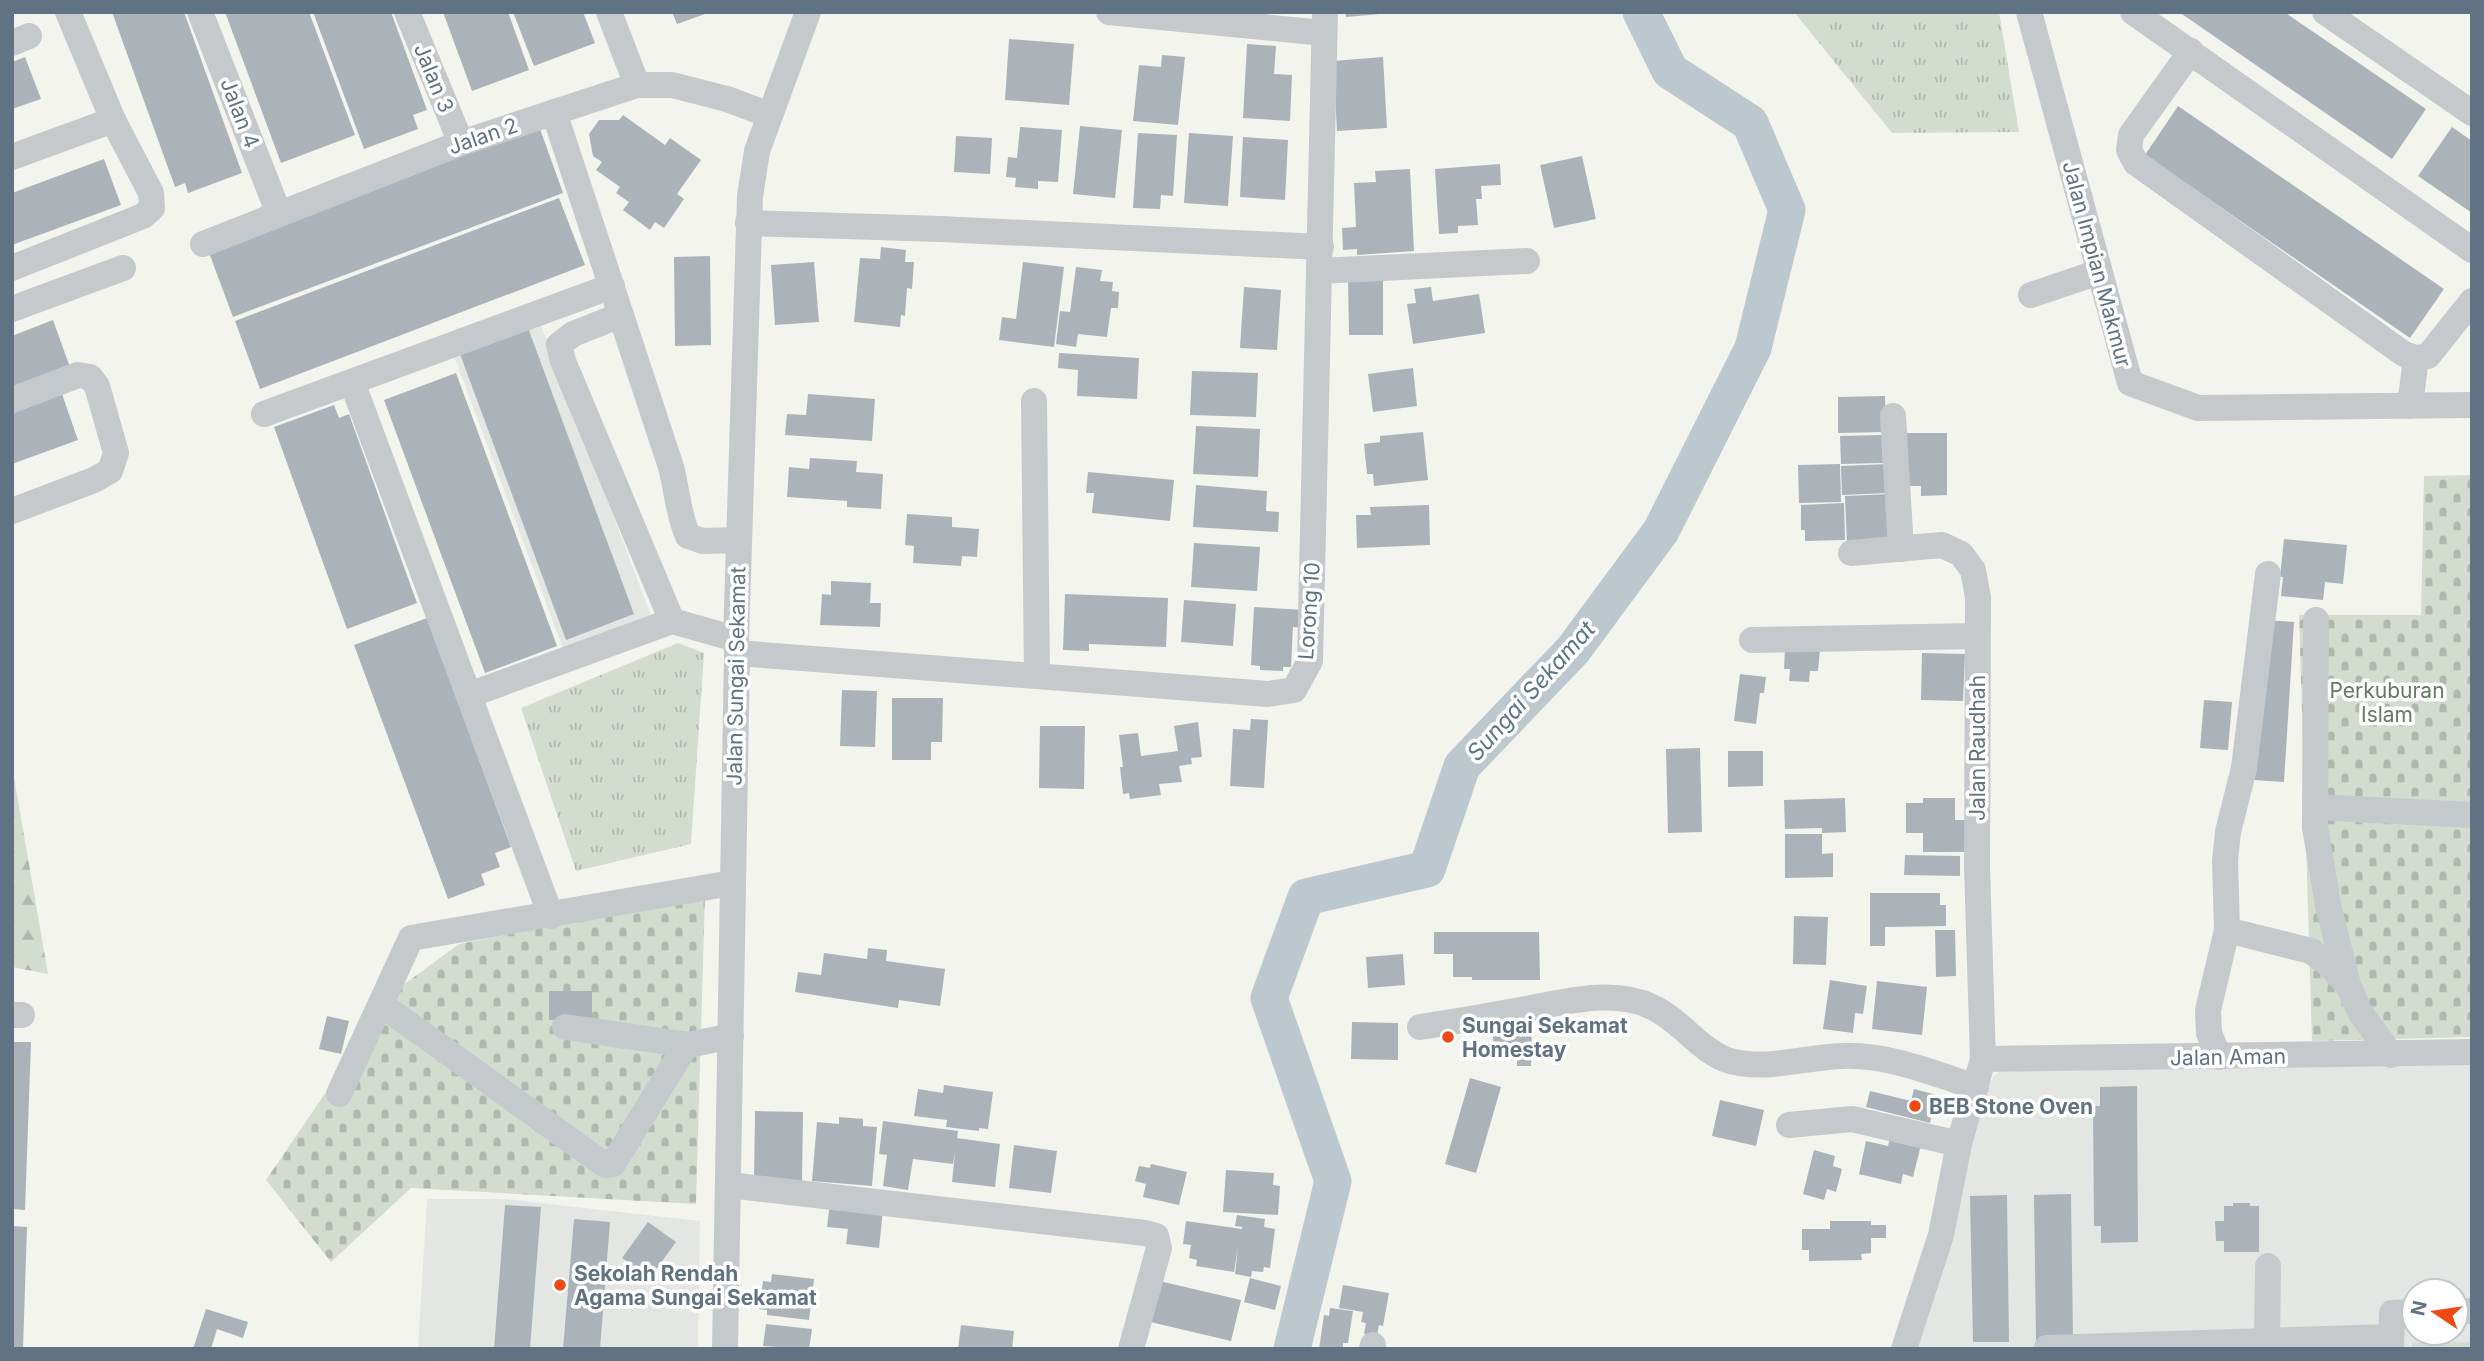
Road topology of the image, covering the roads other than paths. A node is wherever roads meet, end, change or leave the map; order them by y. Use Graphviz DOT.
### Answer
graph roads {
  1 [pos="68,12"];
  2 [pos="201,12"];
  3 [pos="407,12"];
  4 [pos="609,12"];
  5 [pos="808,12"];
  6 [pos="1109,12"];
  7 [pos="2029,12"];
  8 [pos="2133,12"];
  9 [pos="2325,12"];
  10 [pos="1324,22"];
  11 [pos="2191,51"];
  12 [pos="637,85"];
  13 [pos="554,112"];
  14 [pos="2472,113"];
  15 [pos="771,115"];
  16 [pos="113,120"];
  17 [pos="461,143"];
  18 [pos="12,157"];
  19 [pos="279,215"];
  20 [pos="748,223"];
  21 [pos="203,244"];
  22 [pos="2472,250"];
  23 [pos="1320,259"];
  24 [pos="1527,261"];
  25 [pos="12,268"];
  26 [pos="123,268"];
  27 [pos="2099,272"];
  28 [pos="612,285"];
  29 [pos="2031,295"];
  30 [pos="2472,301"];
  31 [pos="12,309"];
  32 [pos="621,315"];
  33 [pos="2416,358"];
  34 [pos="352,382"];
  35 [pos="12,400"];
  36 [pos="1034,401"];
  37 [pos="2472,405"];
  38 [pos="2410,406"];
  39 [pos="264,414"];
  40 [pos="1893,416"];
  41 [pos="12,511"];
  42 [pos="738,540"];
  43 [pos="1901,549"];
  44 [pos="1851,553"];
  45 [pos="2268,574"];
  46 [pos="671,621"];
  47 [pos="2316,621"];
  48 [pos="1977,636"];
  49 [pos="1752,640"];
  50 [pos="737,646"];
  51 [pos="1037,675"];
  52 [pos="469,695"];
  53 [pos="2315,807"];
  54 [pos="2472,815"];
  55 [pos="732,883"];
  56 [pos="551,916"];
  57 [pos="2227,930"];
  58 [pos="2348,985"];
  59 [pos="382,1005"];
  60 [pos="565,1027"];
  61 [pos="1420,1027"];
  62 [pos="731,1036"];
  63 [pos="689,1045"];
  64 [pos="2472,1052"];
  65 [pos="2391,1055"];
  66 [pos="2218,1057"];
  67 [pos="1983,1059"];
  68 [pos="1976,1087"];
  69 [pos="339,1094"];
  70 [pos="1789,1125"];
  71 [pos="1959,1144"];
  72 [pos="728,1185"];
  73 [pos="2268,1266"];
  74 [pos="2400,1313"];
  75 [pos="2267,1341"];
  76 [pos="2391,1343"];
  77 [pos="2141,1347"];
  78 [pos="2047,1348"];
  79 [pos="725,1349"];
  80 [pos="1131,1349"];
  81 [pos="1905,1349"];
  1 -- 16 [label="street"];
  2 -- 19 [label="street, Jalan 4"];
  3 -- 17 [label="street, Jalan 3"];
  4 -- 12 [label="street"];
  5 -- 15 [label="street, Jalan Sungai Sekamat"];
  6 -- 10 [label="street"];
  7 -- 27 [label="street, Jalan Impian Makmur"];
  8 -- 11 [label="street"];
  9 -- 14 [label="street"];
  10 -- 23 [label="street, Lorong 10"];
  11 -- 22 [label="street"];
  11 -- 33 [label="street"];
  12 -- 13 [label="street, Jalan 2"];
  12 -- 15 [label="street, Jalan 2"];
  13 -- 17 [label="street, Jalan 2"];
  13 -- 28 [label="street"];
  15 -- 20 [label="street, Jalan Sungai Sekamat"];
  16 -- 18 [label="street"];
  16 -- 25 [label="street"];
  17 -- 19 [label="street, Jalan 2"];
  19 -- 21 [label="street, Jalan 2"];
  20 -- 23 [label="street"];
  20 -- 42 [label="street, Jalan Sungai Sekamat"];
  23 -- 24 [label="street"];
  23 -- 51 [label="street, Lorong 10"];
  26 -- 31 [label="street"];
  27 -- 29 [label="street"];
  27 -- 38 [label="street, Jalan Impian Makmur"];
  28 -- 32 [label="street"];
  28 -- 34 [label="street"];
  30 -- 33 [label="street"];
  32 -- 42 [label="street"];
  32 -- 46 [label="street"];
  33 -- 38 [label="street"];
  34 -- 39 [label="street"];
  34 -- 52 [label="street"];
  35 -- 41 [label="street"];
  36 -- 51 [label="street"];
  37 -- 38 [label="street, Jalan Impian Makmur"];
  40 -- 43 [label="street"];
  42 -- 50 [label="street, Jalan Sungai Sekamat"];
  43 -- 44 [label="street, Jalan Raudhah"];
  43 -- 48 [label="street, Jalan Raudhah"];
  45 -- 57 [label="street"];
  46 -- 50 [label="street, Lorong 10"];
  46 -- 52 [label="street"];
  47 -- 53 [label="street"];
  48 -- 49 [label="street"];
  48 -- 67 [label="street, Jalan Raudhah"];
  50 -- 51 [label="street, Lorong 10"];
  50 -- 55 [label="street, Jalan Sungai Sekamat"];
  52 -- 56 [label="street"];
  53 -- 54 [label="street"];
  53 -- 58 [label="street"];
  55 -- 56 [label="street"];
  55 -- 62 [label="street, Jalan Sungai Sekamat"];
  56 -- 59 [label="street"];
  57 -- 58 [label="street"];
  57 -- 66 [label="street"];
  58 -- 65 [label="street"];
  59 -- 63 [label="street"];
  59 -- 69 [label="street"];
  60 -- 63 [label="street"];
  61 -- 68 [label="street"];
  62 -- 63 [label="street"];
  62 -- 72 [label="street, Jalan Sungai Sekamat"];
  64 -- 65 [label="street, Jalan Aman"];
  65 -- 66 [label="street, Jalan Aman"];
  66 -- 67 [label="street, Jalan Aman"];
  67 -- 68 [label="street, Jalan Raudhah"];
  68 -- 71 [label="street, Jalan Raudhah"];
  70 -- 71 [label="street"];
  71 -- 81 [label="street, Jalan Raudhah"];
  72 -- 79 [label="street, Jalan Sungai Sekamat"];
  72 -- 80 [label="street"];
  73 -- 75 [label="street"];
  74 -- 76 [label="street"];
  75 -- 76 [label="street"];
  75 -- 77 [label="street"];
  77 -- 78 [label="street"];
}
